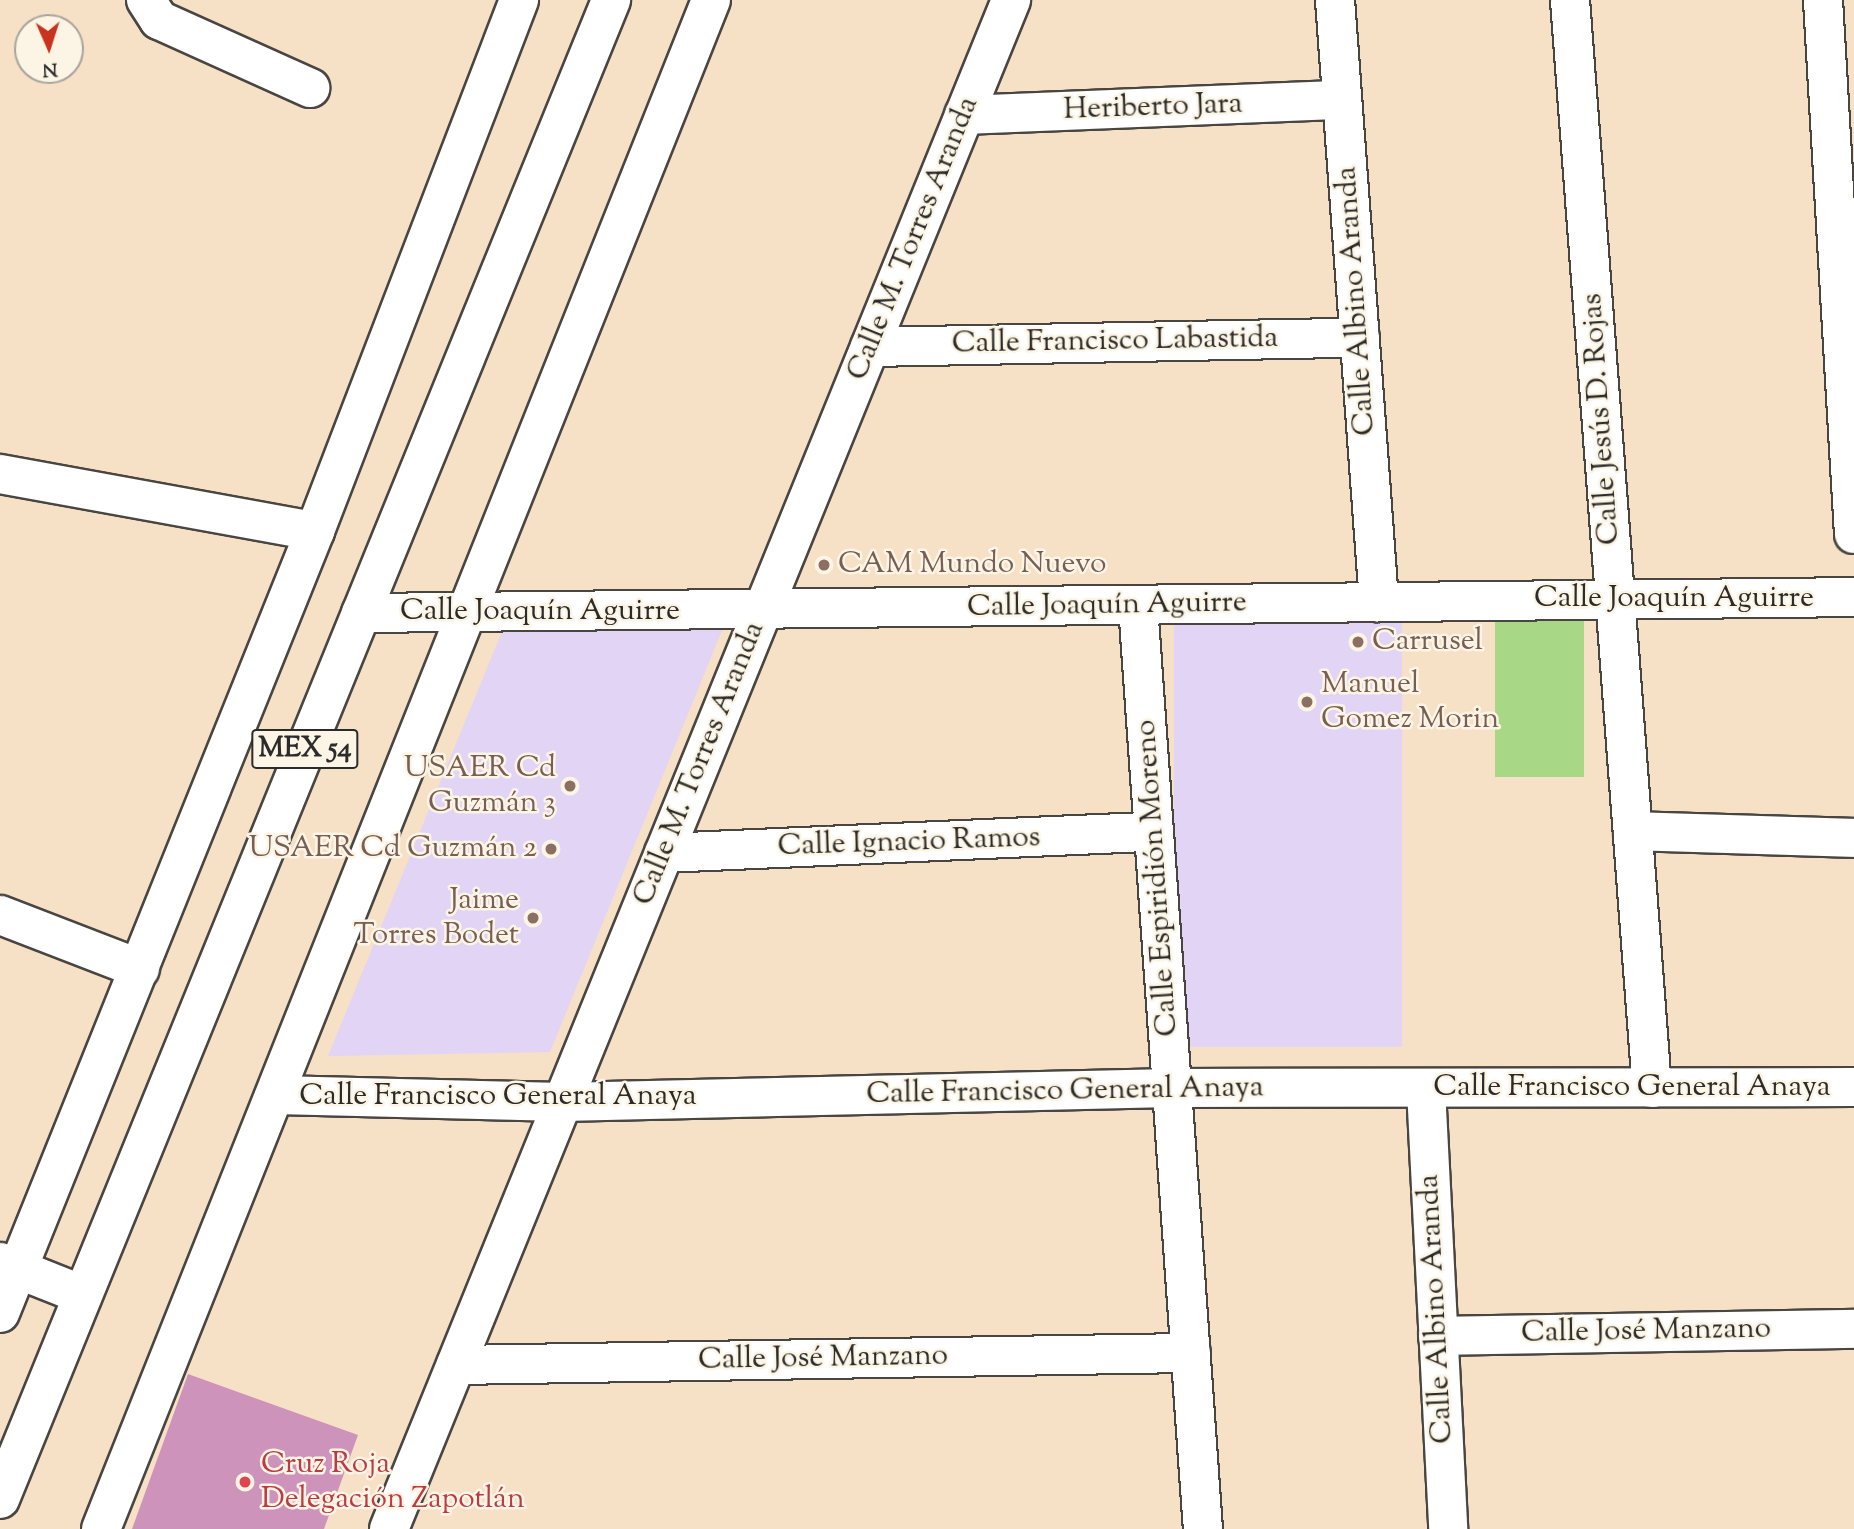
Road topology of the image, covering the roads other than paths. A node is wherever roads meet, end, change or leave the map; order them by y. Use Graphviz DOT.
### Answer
graph roads {
  1 [pos="146,0"];
  2 [pos="519,0"];
  3 [pos="611,0"];
  4 [pos="711,0"];
  5 [pos="1011,0"];
  6 [pos="1335,0"];
  7 [pos="1570,0"];
  8 [pos="1823,0"];
  9 [pos="310,88"];
  10 [pos="1342,100"];
  11 [pos="964,116"];
  12 [pos="1360,338"];
  13 [pos="870,346"];
  14 [pos="0,474"];
  15 [pos="315,531"];
  16 [pos="1854,534"];
  17 [pos="1854,597"];
  18 [pos="1615,598"];
  19 [pos="1379,602"];
  20 [pos="1138,605"];
  21 [pos="762,611"];
  22 [pos="470,612"];
  23 [pos="361,613"];
  24 [pos="1633,831"];
  25 [pos="1154,832"];
  26 [pos="1854,838"];
  27 [pos="664,853"];
  28 [pos="0,915"];
  29 [pos="140,969"];
  30 [pos="1854,1087"];
  31 [pos="1172,1088"];
  32 [pos="1652,1088"];
  33 [pos="1426,1089"];
  34 [pos="276,1095"];
  35 [pos="562,1102"];
  36 [pos="9,1265"];
  37 [pos="83,1295"];
  38 [pos="0,1313"];
  39 [pos="1854,1329"];
  40 [pos="1438,1336"];
  41 [pos="1191,1353"];
  42 [pos="456,1365"];
  43 [pos="0,1499"];
  44 [pos="101,1529"];
  45 [pos="389,1529"];
  46 [pos="1203,1529"];
  47 [pos="1448,1529"];
  1 -- 9 [label="street"];
  2 -- 15 [label="street, MEX 54"];
  3 -- 23 [label="street, MEX 54"];
  4 -- 22 [label="street"];
  5 -- 11 [label="street, Calle M. Torres Aranda"];
  6 -- 10 [label="street, Calle Albino Aranda"];
  7 -- 18 [label="street, Calle Jesús D. Rojas"];
  8 -- 16 [label="street"];
  10 -- 11 [label="street, Heriberto Jara"];
  10 -- 12 [label="street, Calle Albino Aranda"];
  11 -- 13 [label="street, Calle M. Torres Aranda"];
  12 -- 13 [label="street, Calle Francisco Labastida"];
  12 -- 19 [label="street, Calle Albino Aranda"];
  13 -- 21 [label="street, Calle M. Torres Aranda"];
  14 -- 15 [label="street"];
  15 -- 29 [label="street, MEX 54"];
  17 -- 18 [label="street, Calle Joaquín Aguirre"];
  18 -- 19 [label="street, Calle Joaquín Aguirre"];
  18 -- 24 [label="street, Calle Jesús D. Rojas"];
  19 -- 20 [label="street, Calle Joaquín Aguirre"];
  20 -- 21 [label="street, Calle Joaquín Aguirre"];
  20 -- 25 [label="street, Calle Espiridión Moreno"];
  21 -- 22 [label="street, Calle Joaquín Aguirre"];
  21 -- 27 [label="street, Calle M. Torres Aranda"];
  22 -- 23 [label="street, Calle Joaquín Aguirre"];
  22 -- 34 [label="street"];
  23 -- 37 [label="street, MEX 54"];
  24 -- 26 [label="street"];
  24 -- 32 [label="street, Calle Jesús D. Rojas"];
  25 -- 27 [label="street, Calle Ignacio Ramos"];
  25 -- 31 [label="street, Calle Espiridión Moreno"];
  27 -- 35 [label="street, Calle M. Torres Aranda"];
  28 -- 29 [label="street"];
  29 -- 36 [label="street, MEX 54"];
  30 -- 32 [label="street, Calle Francisco General Anaya"];
  31 -- 33 [label="street, Calle Francisco General Anaya"];
  31 -- 35 [label="street, Calle Francisco General Anaya"];
  31 -- 41 [label="street, Calle Espiridión Moreno"];
  32 -- 33 [label="street, Calle Francisco General Anaya"];
  33 -- 40 [label="street, Calle Albino Aranda"];
  34 -- 35 [label="street, Calle Francisco General Anaya"];
  34 -- 44 [label="street"];
  35 -- 42 [label="street, Calle M. Torres Aranda"];
  36 -- 37 [label="street"];
  36 -- 38 [label="street, MEX 54"];
  37 -- 43 [label="street, MEX 54"];
  39 -- 40 [label="street, Calle José Manzano"];
  40 -- 47 [label="street, Calle Albino Aranda"];
  41 -- 42 [label="street, Calle José Manzano"];
  41 -- 46 [label="street, Calle Espiridión Moreno"];
  42 -- 45 [label="street, Calle M. Torres Aranda"];
}
